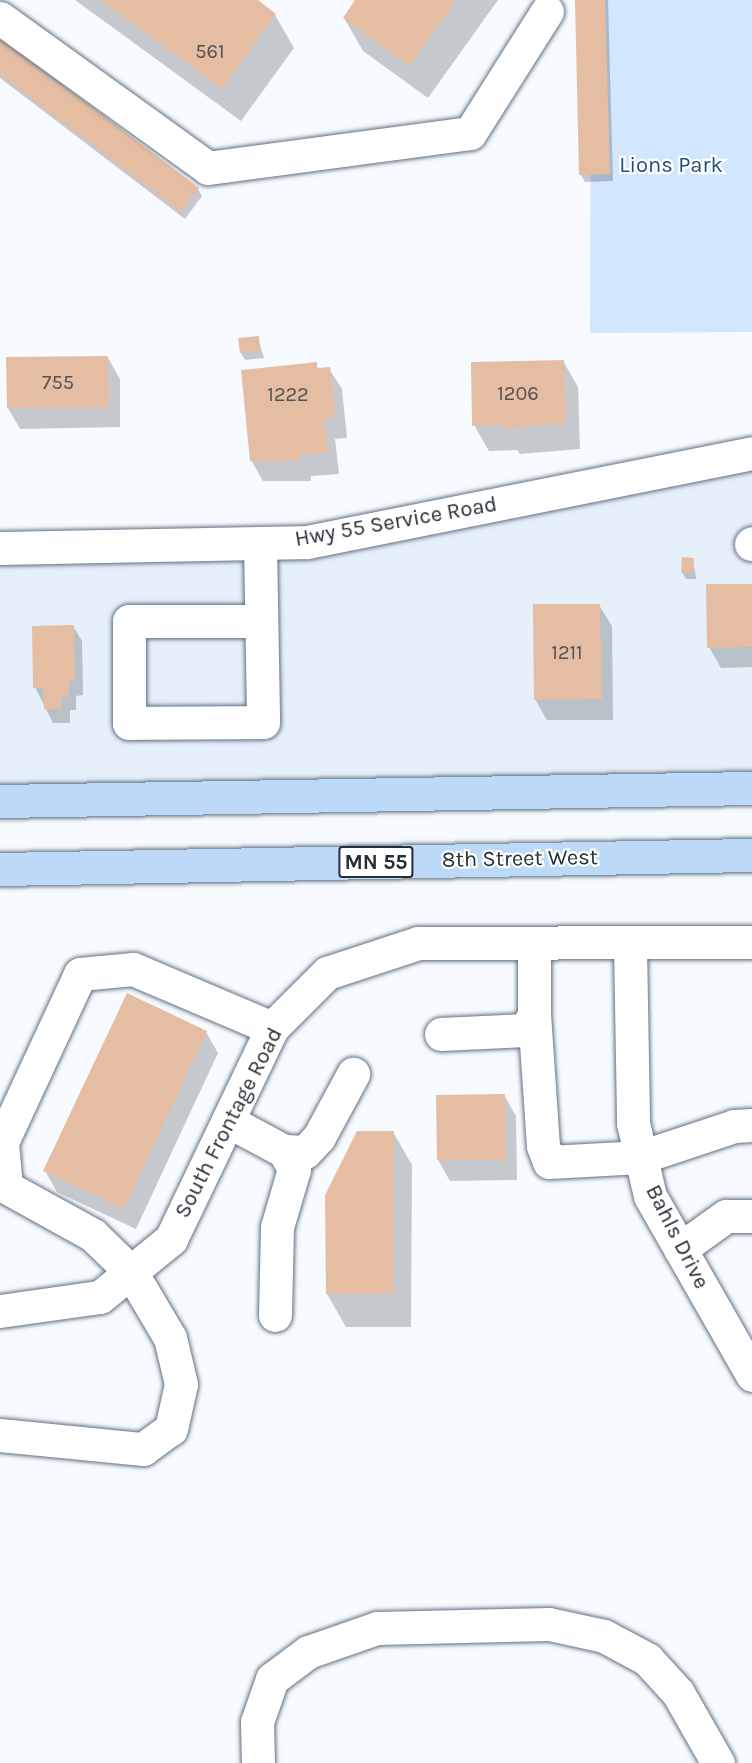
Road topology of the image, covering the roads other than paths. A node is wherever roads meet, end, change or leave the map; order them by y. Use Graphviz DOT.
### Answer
graph roads {
  1 [pos="547,11"];
  2 [pos="0,18"];
  3 [pos="752,453"];
  4 [pos="260,543"];
  5 [pos="0,548"];
  6 [pos="261,621"];
  7 [pos="752,789"];
  8 [pos="0,801"];
  9 [pos="752,855"];
  10 [pos="0,869"];
  11 [pos="752,942"];
  12 [pos="534,944"];
  13 [pos="630,945"];
  14 [pos="534,1014"];
  15 [pos="272,1028"];
  16 [pos="441,1034"];
  17 [pos="354,1074"];
  18 [pos="228,1121"];
  19 [pos="752,1125"];
  20 [pos="284,1151"];
  21 [pos="641,1157"];
  22 [pos="752,1216"];
  23 [pos="680,1249"];
  24 [pos="131,1272"];
  25 [pos="0,1311"];
  26 [pos="275,1315"];
  27 [pos="742,1336"];
  28 [pos="752,1375"];
  29 [pos="0,1435"];
  30 [pos="258,1763"];
  31 [pos="718,1763"];
  1 -- 2 [label="street"];
  3 -- 4 [label="street, Hwy 55 Service Road"];
  4 -- 5 [label="street, Hwy 55 Service Road"];
  4 -- 6 [label="street"];
  6 -- 6 [label="street"];
  7 -- 8 [label="highway"];
  9 -- 10 [label="highway, 8th Street West / MN 55"];
  11 -- 13 [label="street, South Frontage Road"];
  12 -- 13 [label="street, South Frontage Road"];
  12 -- 14 [label="street"];
  12 -- 15 [label="street, South Frontage Road"];
  13 -- 21 [label="street, Bahls Drive"];
  14 -- 16 [label="street"];
  14 -- 21 [label="street"];
  15 -- 18 [label="street, South Frontage Road"];
  15 -- 24 [label="street"];
  17 -- 20 [label="street"];
  18 -- 20 [label="street"];
  18 -- 24 [label="street, South Frontage Road"];
  19 -- 21 [label="street"];
  20 -- 26 [label="street"];
  21 -- 23 [label="street, Bahls Drive"];
  22 -- 23 [label="street"];
  23 -- 27 [label="street, Bahls Drive"];
  24 -- 25 [label="street, South Frontage Road"];
  24 -- 29 [label="street"];
  27 -- 28 [label="street, Bahls Drive"];
  30 -- 31 [label="street"];
}
